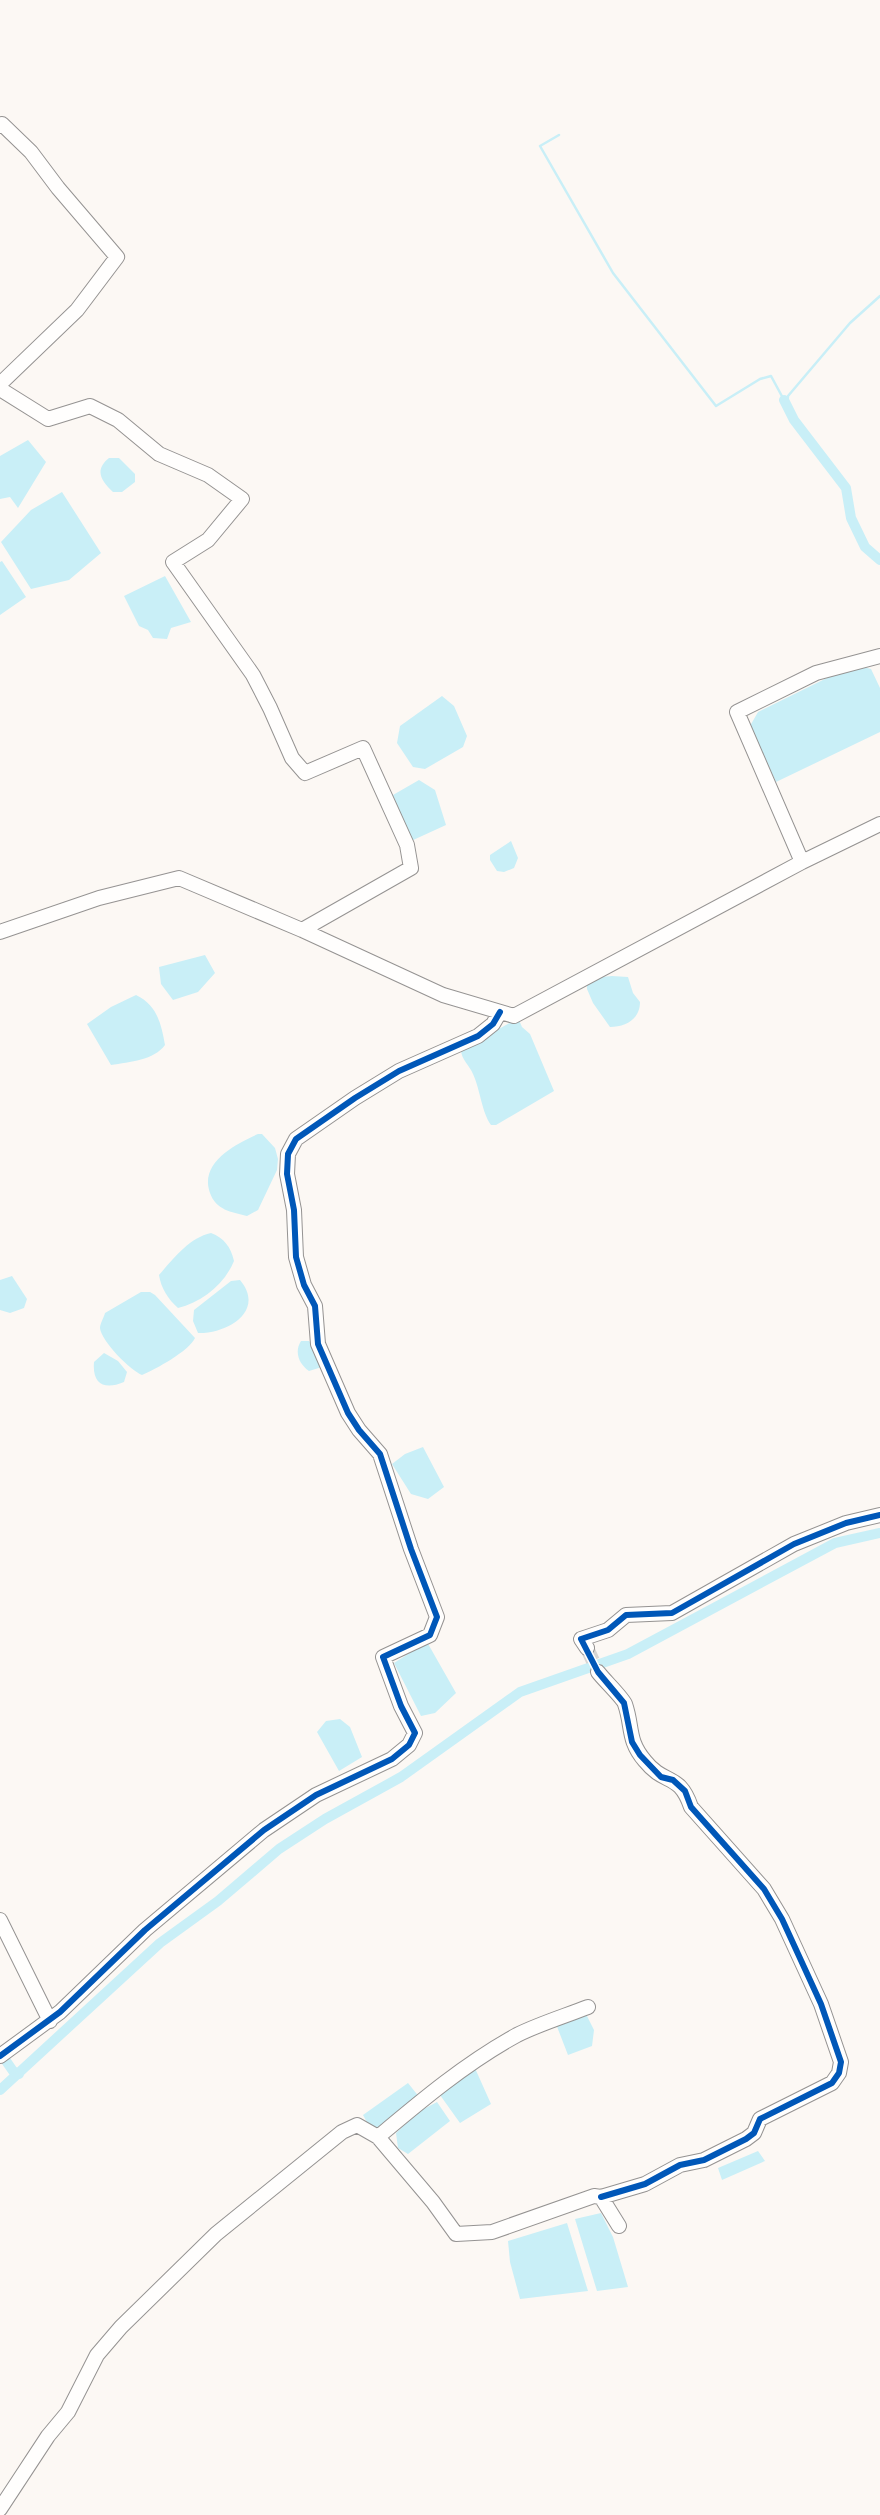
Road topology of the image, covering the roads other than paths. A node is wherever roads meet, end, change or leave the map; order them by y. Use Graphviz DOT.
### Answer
graph roads {
  1 [pos="0,126"];
  2 [pos="0,384"];
  3 [pos="0,389"];
  4 [pos="880,656"];
  5 [pos="880,824"];
  6 [pos="802,862"];
  7 [pos="302,930"];
  8 [pos="0,932"];
  9 [pos="500,1012"];
  10 [pos="880,1514"];
  11 [pos="587,1648"];
  12 [pos="598,1672"];
  13 [pos="0,1920"];
  14 [pos="588,2007"];
  15 [pos="50,2021"];
  16 [pos="0,2056"];
  17 [pos="378,2137"];
  18 [pos="601,2197"];
  19 [pos="619,2226"];
  20 [pos="0,2512"];
  1 -- 2 [label="street"];
  3 -- 7 [label="street"];
  4 -- 6 [label="street"];
  5 -- 6 [label="street"];
  6 -- 9 [label="street"];
  7 -- 8 [label="street"];
  7 -- 9 [label="street"];
  9 -- 15 [label="street"];
  10 -- 11 [label="street"];
  12 -- 18 [label="street"];
  13 -- 15 [label="street"];
  14 -- 17 [label="street"];
  15 -- 16 [label="street"];
  17 -- 18 [label="street"];
  17 -- 20 [label="street"];
  18 -- 19 [label="street"];
}
